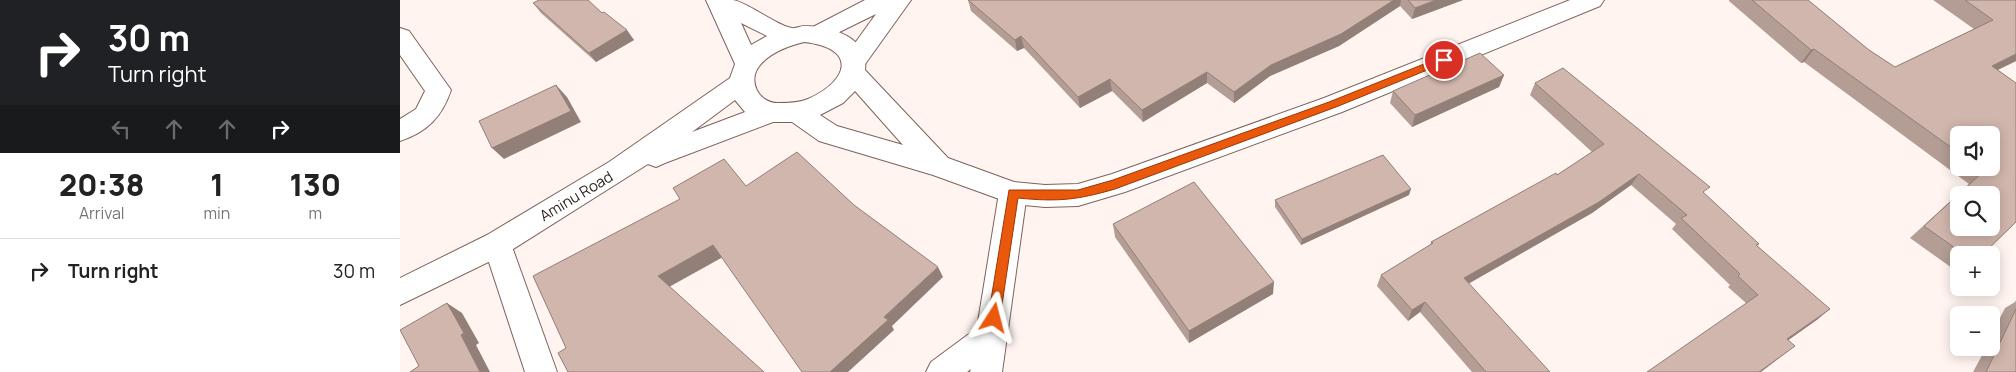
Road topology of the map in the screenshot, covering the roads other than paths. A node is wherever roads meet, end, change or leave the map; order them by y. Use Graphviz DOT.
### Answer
graph roads {
  1 [pos="884,0"];
  2 [pos="899,0"];
  3 [pos="1592,0"];
  4 [pos="720,2"];
  5 [pos="819,34"];
  6 [pos="400,37"];
  7 [pos="789,37"];
  8 [pos="854,67"];
  9 [pos="744,73"];
  10 [pos="797,112"];
  11 [pos="770,113"];
  12 [pos="400,131"];
  13 [pos="938,166"];
  14 [pos="619,170"];
  15 [pos="1014,193"];
  16 [pos="497,244"];
  17 [pos="400,292"];
  18 [pos="991,336"];
  19 [pos="541,372"];
  20 [pos="942,372"];
  21 [pos="986,372"];
  1 -- 5 [label="street"];
  2 -- 8 [label="street"];
  3 -- 15 [label="street"];
  4 -- 7 [label="street"];
  4 -- 9 [label="street"];
  5 -- 7 [label="street"];
  5 -- 8 [label="street"];
  6 -- 12 [label="street"];
  7 -- 9 [label="street"];
  8 -- 10 [label="street"];
  8 -- 13 [label="street"];
  9 -- 11 [label="street"];
  9 -- 14 [label="street, Aminu Road"];
  10 -- 11 [label="street"];
  10 -- 13 [label="street"];
  11 -- 14 [label="street"];
  13 -- 15 [label="street"];
  14 -- 16 [label="street, Aminu Road"];
  15 -- 18 [label="street"];
  16 -- 17 [label="street, Aminu Road"];
  16 -- 19 [label="street"];
  18 -- 20 [label="street"];
  18 -- 21 [label="street"];
}
